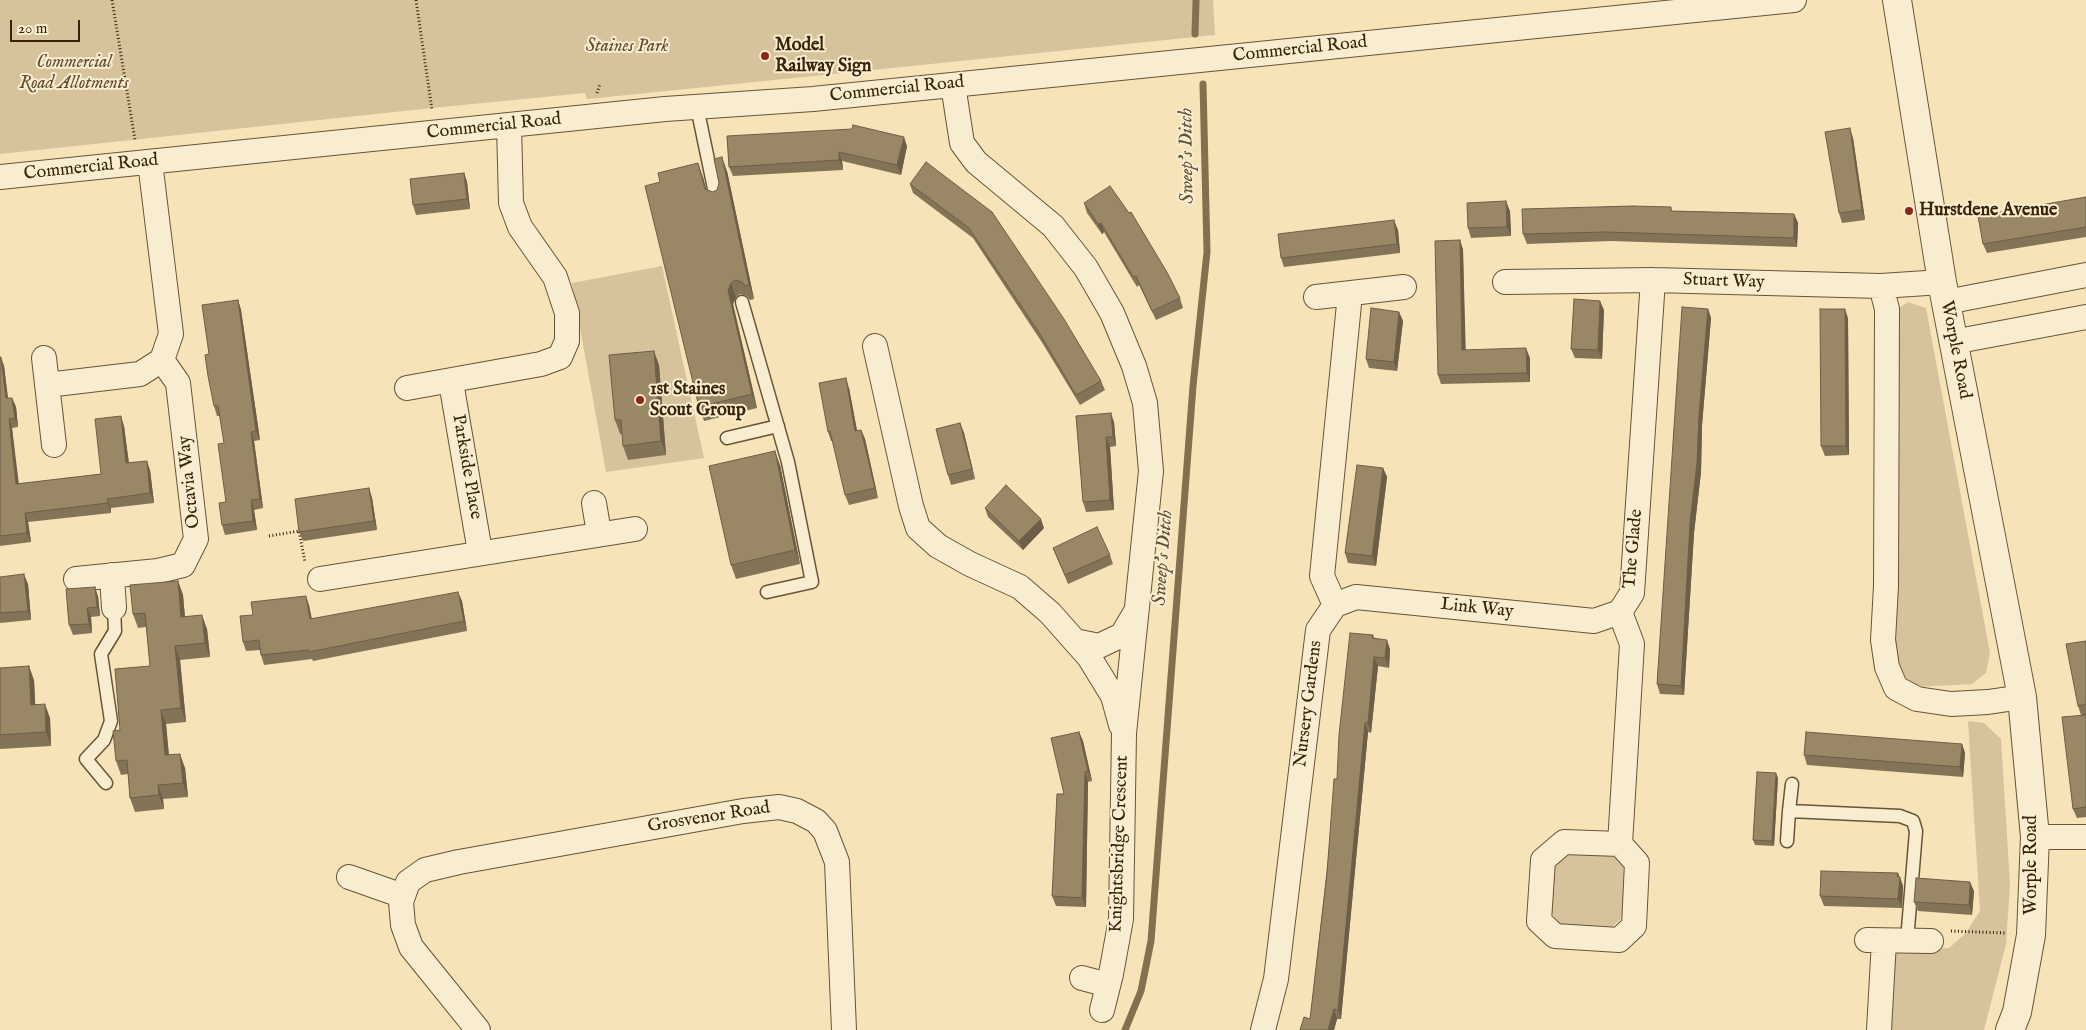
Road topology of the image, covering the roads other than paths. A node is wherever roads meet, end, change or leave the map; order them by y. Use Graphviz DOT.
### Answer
graph roads {
  1 [pos="1794,0"];
  2 [pos="1898,0"];
  3 [pos="1645,8"];
  4 [pos="953,84"];
  5 [pos="697,107"];
  6 [pos="508,126"];
  7 [pos="143,163"];
  8 [pos="0,177"];
  9 [pos="716,198"];
  10 [pos="2086,275"];
  11 [pos="1653,280"];
  12 [pos="1505,282"];
  13 [pos="1881,286"];
  14 [pos="1404,287"];
  15 [pos="1944,292"];
  16 [pos="1350,294"];
  17 [pos="1316,297"];
  18 [pos="742,302"];
  19 [pos="2086,317"];
  20 [pos="1953,342"];
  21 [pos="875,346"];
  22 [pos="44,358"];
  23 [pos="162,360"];
  24 [pos="451,382"];
  25 [pos="47,386"];
  26 [pos="407,388"];
  27 [pos="778,426"];
  28 [pos="727,438"];
  29 [pos="54,445"];
  30 [pos="594,503"];
  31 [pos="635,529"];
  32 [pos="599,533"];
  33 [pos="480,552"];
  34 [pos="112,575"];
  35 [pos="76,578"];
  36 [pos="320,578"];
  37 [pos="767,592"];
  38 [pos="1334,605"];
  39 [pos="114,608"];
  40 [pos="1136,611"];
  41 [pos="1620,612"];
  42 [pos="1075,641"];
  43 [pos="2022,697"];
  44 [pos="1124,734"];
  45 [pos="106,782"];
  46 [pos="1792,784"];
  47 [pos="1789,811"];
  48 [pos="2035,837"];
  49 [pos="2086,837"];
  50 [pos="1787,840"];
  51 [pos="1620,844"];
  52 [pos="349,877"];
  53 [pos="403,896"];
  54 [pos="1886,941"];
  55 [pos="1931,941"];
  56 [pos="1082,978"];
  57 [pos="1108,984"];
  58 [pos="1102,1010"];
  59 [pos="478,1030"];
  60 [pos="844,1030"];
  61 [pos="1263,1030"];
  62 [pos="1879,1030"];
  63 [pos="2010,1030"];
  1 -- 3 [label="street, Commercial Road"];
  2 -- 15 [label="street, Worple Road"];
  3 -- 4 [label="street, Commercial Road"];
  4 -- 5 [label="street, Commercial Road"];
  4 -- 40 [label="street, Knightsbridge Crescent"];
  5 -- 6 [label="street, Commercial Road"];
  5 -- 9 [label="lane"];
  6 -- 7 [label="street, Commercial Road"];
  6 -- 24 [label="street"];
  7 -- 8 [label="street, Commercial Road"];
  7 -- 23 [label="street"];
  10 -- 15 [label="street"];
  11 -- 12 [label="street, Stuart Way"];
  11 -- 13 [label="street, Stuart Way"];
  11 -- 41 [label="street, The Glade"];
  13 -- 15 [label="street, Stuart Way"];
  13 -- 43 [label="street"];
  14 -- 16 [label="street"];
  15 -- 20 [label="street, Worple Road"];
  16 -- 17 [label="street"];
  16 -- 38 [label="street"];
  18 -- 27 [label="lane"];
  19 -- 20 [label="street"];
  20 -- 43 [label="street, Worple Road"];
  21 -- 42 [label="street, Knightsbridge Crescent"];
  22 -- 25 [label="street"];
  23 -- 25 [label="street"];
  23 -- 34 [label="street, Octavia Way"];
  24 -- 26 [label="street"];
  24 -- 33 [label="street, Parkside Place"];
  25 -- 29 [label="street"];
  27 -- 28 [label="lane"];
  27 -- 37 [label="lane"];
  30 -- 32 [label="street"];
  31 -- 32 [label="street"];
  32 -- 33 [label="street"];
  33 -- 36 [label="street"];
  34 -- 35 [label="street, Octavia Way"];
  34 -- 39 [label="street"];
  38 -- 41 [label="street, Link Way"];
  38 -- 61 [label="street, Nursery Gardens"];
  39 -- 45 [label="lane"];
  40 -- 42 [label="street, Knightsbridge Crescent"];
  40 -- 44 [label="street, Knightsbridge Crescent"];
  41 -- 51 [label="street, The Glade"];
  42 -- 44 [label="street, Knightsbridge Crescent"];
  43 -- 48 [label="street, Worple Road"];
  44 -- 57 [label="street, Knightsbridge Crescent"];
  46 -- 47 [label="lane"];
  47 -- 50 [label="lane"];
  47 -- 54 [label="lane"];
  48 -- 49 [label="street"];
  48 -- 63 [label="street, Worple Road"];
  51 -- 51 [label="street"];
  52 -- 53 [label="street"];
  53 -- 59 [label="street"];
  53 -- 60 [label="street, Grosvenor Road"];
  54 -- 55 [label="street"];
  54 -- 62 [label="street"];
  56 -- 57 [label="street"];
  57 -- 58 [label="street, Knightsbridge Crescent"];
}
